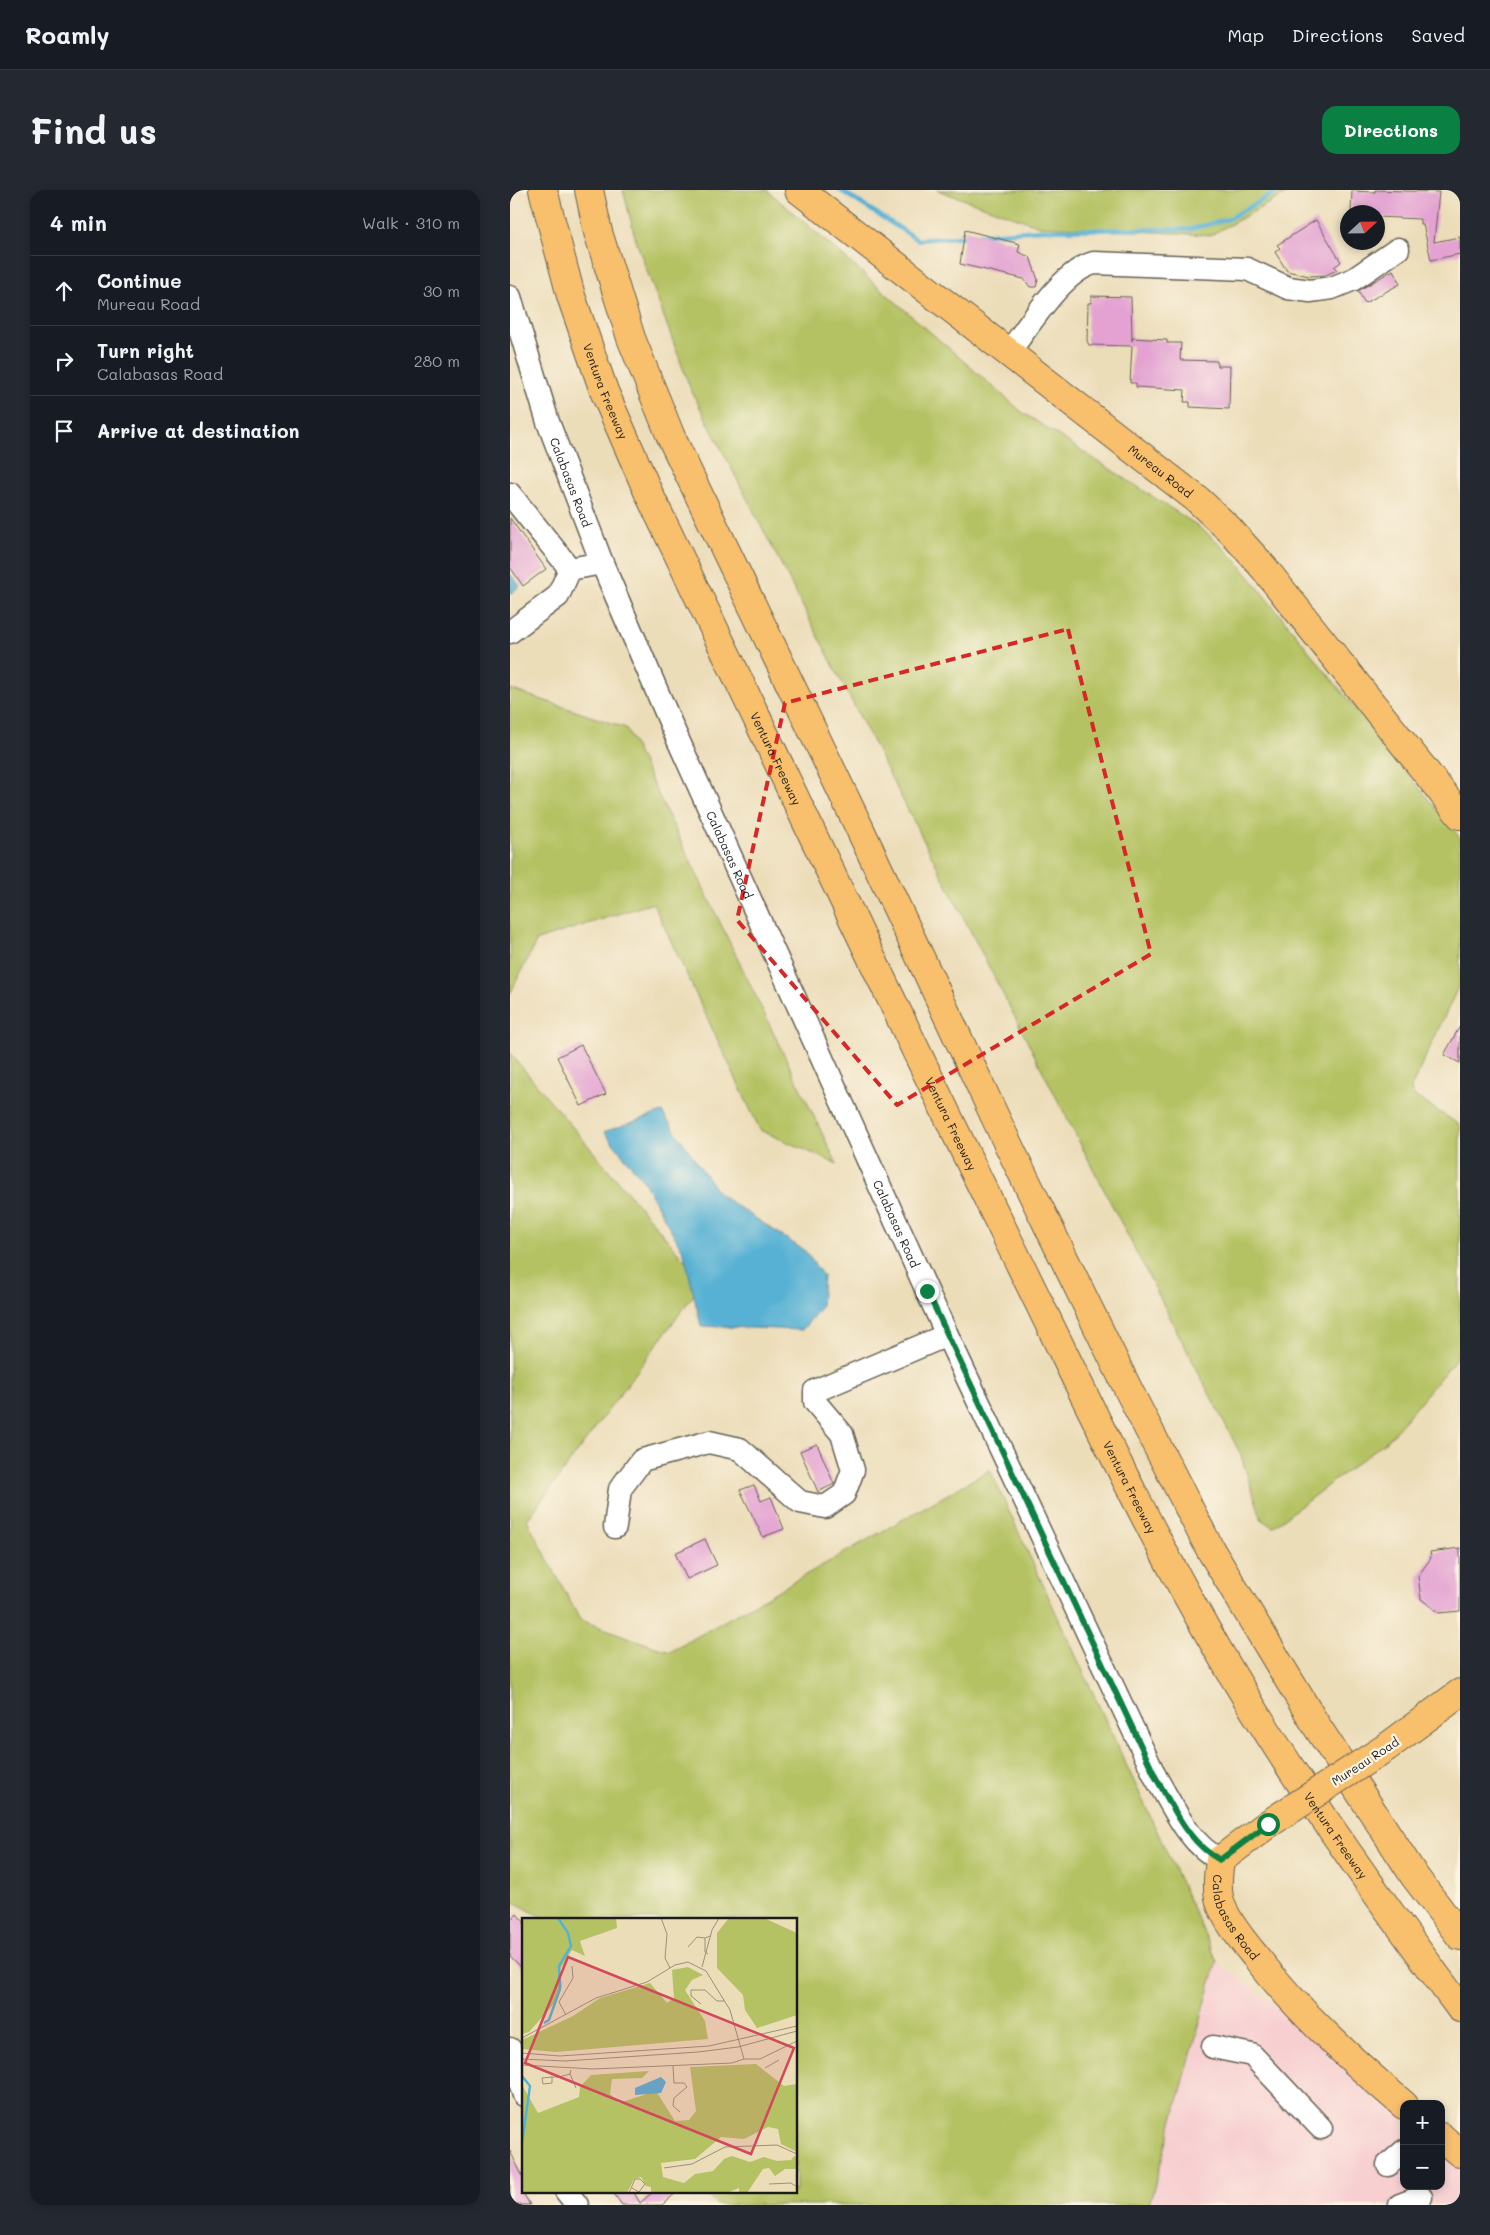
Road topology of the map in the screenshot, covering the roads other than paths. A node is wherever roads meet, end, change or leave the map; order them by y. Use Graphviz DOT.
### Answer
graph roads {
  1 [pos="543,190"];
  2 [pos="589,190"];
  3 [pos="799,190"];
  4 [pos="1398,249"];
  5 [pos="510,297"];
  6 [pos="1008,352"];
  7 [pos="510,494"];
  8 [pos="602,563"];
  9 [pos="570,569"];
  10 [pos="510,632"];
  11 [pos="1460,815"];
  12 [pos="947,1335"];
  13 [pos="615,1527"];
  14 [pos="1460,1694"];
  15 [pos="1220,1860"];
  16 [pos="1460,1936"];
  17 [pos="1460,2008"];
  18 [pos="1213,2047"];
  19 [pos="510,2050"];
  20 [pos="522,2089"];
  21 [pos="1400,2101"];
  22 [pos="1321,2128"];
  23 [pos="1445,2140"];
  24 [pos="1460,2153"];
  25 [pos="567,2192"];
  26 [pos="577,2205"];
  1 -- 17 [label="main road, Ventura Freeway"];
  2 -- 16 [label="main road"];
  3 -- 6 [label="main road, Mureau Road"];
  4 -- 6 [label="street"];
  5 -- 8 [label="street, Calabasas Road"];
  6 -- 11 [label="main road, Mureau Road"];
  7 -- 9 [label="street"];
  8 -- 9 [label="street"];
  8 -- 12 [label="street, Calabasas Road"];
  9 -- 10 [label="street"];
  12 -- 13 [label="street"];
  12 -- 15 [label="street, Calabasas Road"];
  14 -- 15 [label="main road, Mureau Road, bridge"];
  15 -- 21 [label="main road, Calabasas Road"];
  18 -- 22 [label="street"];
  19 -- 20 [label="street"];
  23 -- 24 [label="main road"];
  25 -- 26 [label="street"];
}
